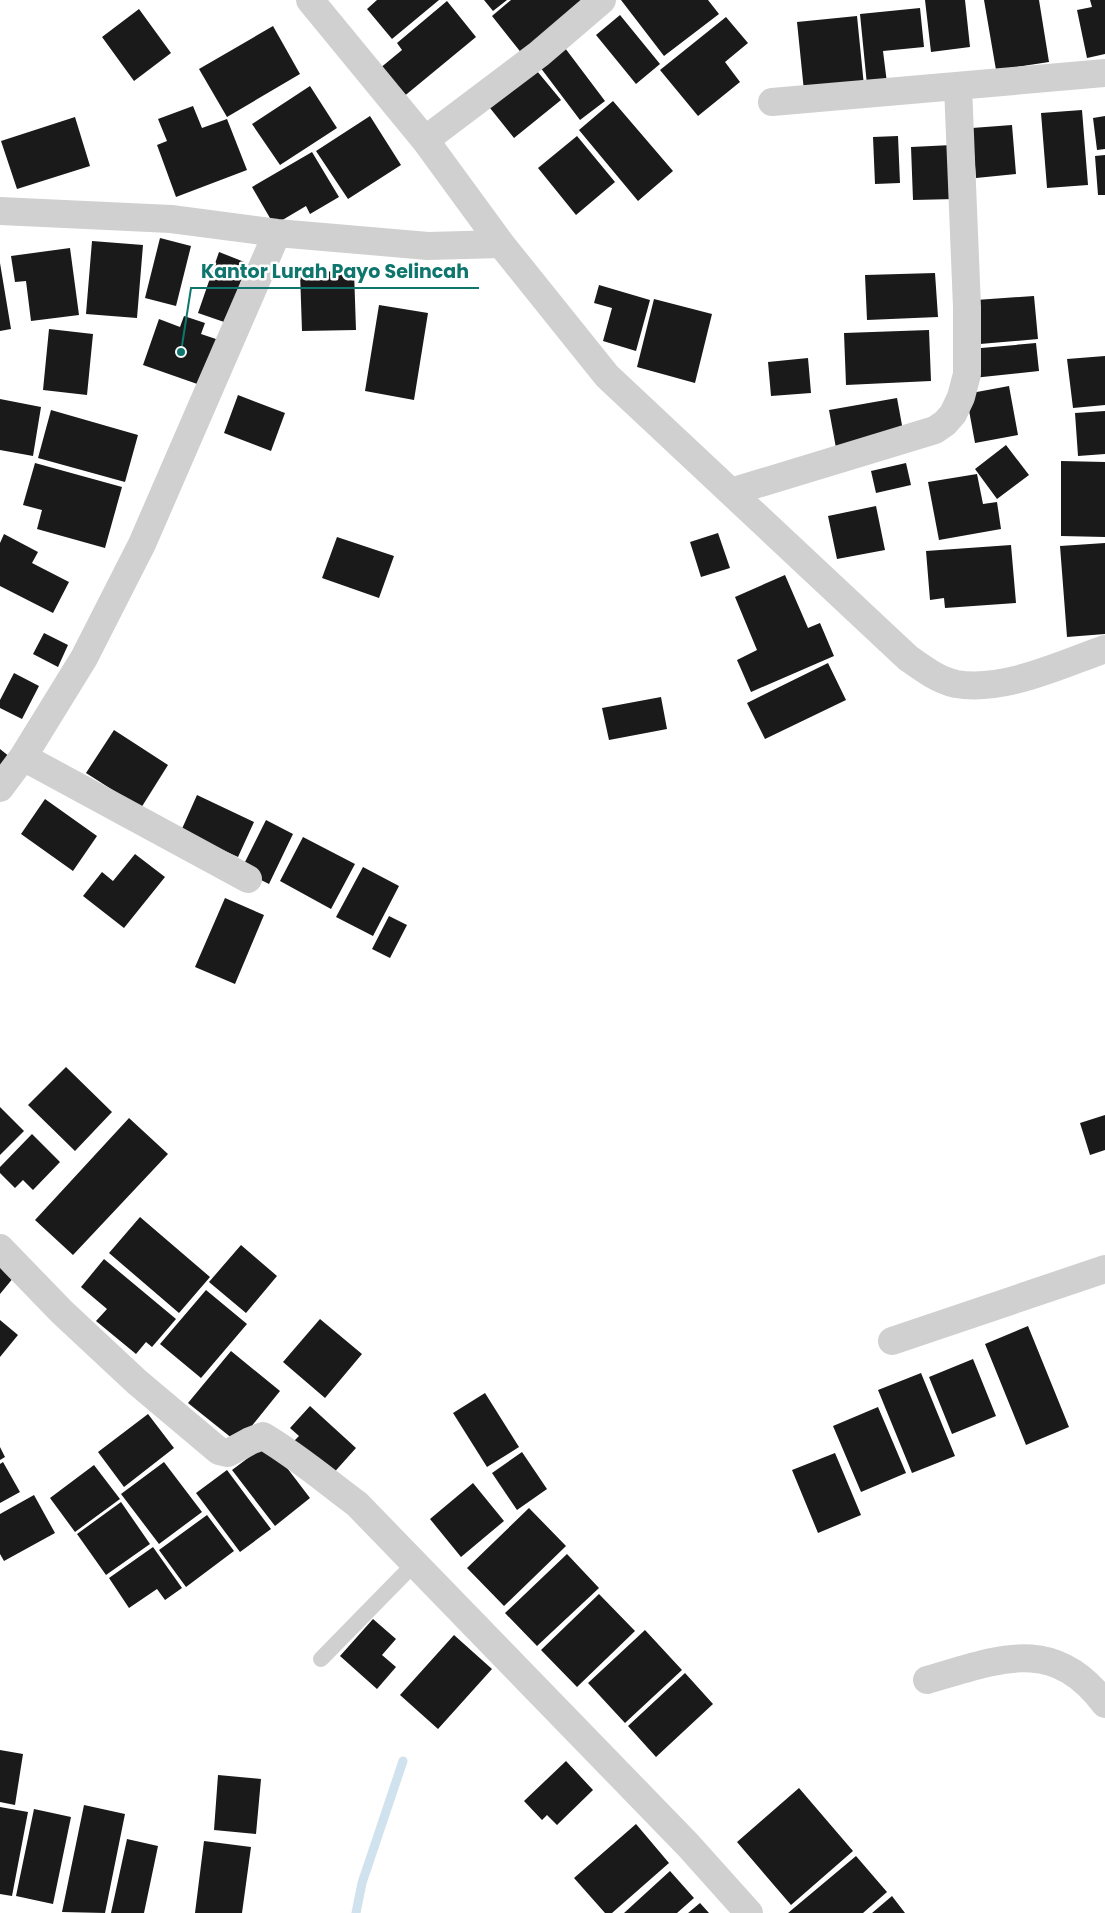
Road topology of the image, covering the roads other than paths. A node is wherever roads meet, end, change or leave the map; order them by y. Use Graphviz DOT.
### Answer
graph roads {
  1 [pos="310,0"];
  2 [pos="602,0"];
  3 [pos="1105,73"];
  4 [pos="958,86"];
  5 [pos="772,102"];
  6 [pos="425,140"];
  7 [pos="0,211"];
  8 [pos="277,233"];
  9 [pos="501,244"];
  10 [pos="731,492"];
  11 [pos="1105,649"];
  12 [pos="23,757"];
  13 [pos="0,788"];
  14 [pos="248,879"];
  15 [pos="0,1248"];
  16 [pos="1105,1269"];
  17 [pos="892,1342"];
  18 [pos="415,1563"];
  19 [pos="321,1659"];
  20 [pos="927,1680"];
  21 [pos="1105,1704"];
  22 [pos="750,1913"];
  1 -- 6 [label="street"];
  2 -- 6 [label="street"];
  3 -- 4 [label="street"];
  4 -- 5 [label="street"];
  4 -- 10 [label="street"];
  6 -- 9 [label="street"];
  7 -- 8 [label="street"];
  8 -- 9 [label="street"];
  8 -- 12 [label="street"];
  9 -- 10 [label="street"];
  10 -- 11 [label="street"];
  12 -- 13 [label="street"];
  12 -- 14 [label="street"];
  15 -- 18 [label="street"];
  16 -- 17 [label="street"];
  18 -- 19 [label="lane"];
  18 -- 22 [label="street"];
  20 -- 21 [label="street"];
}
